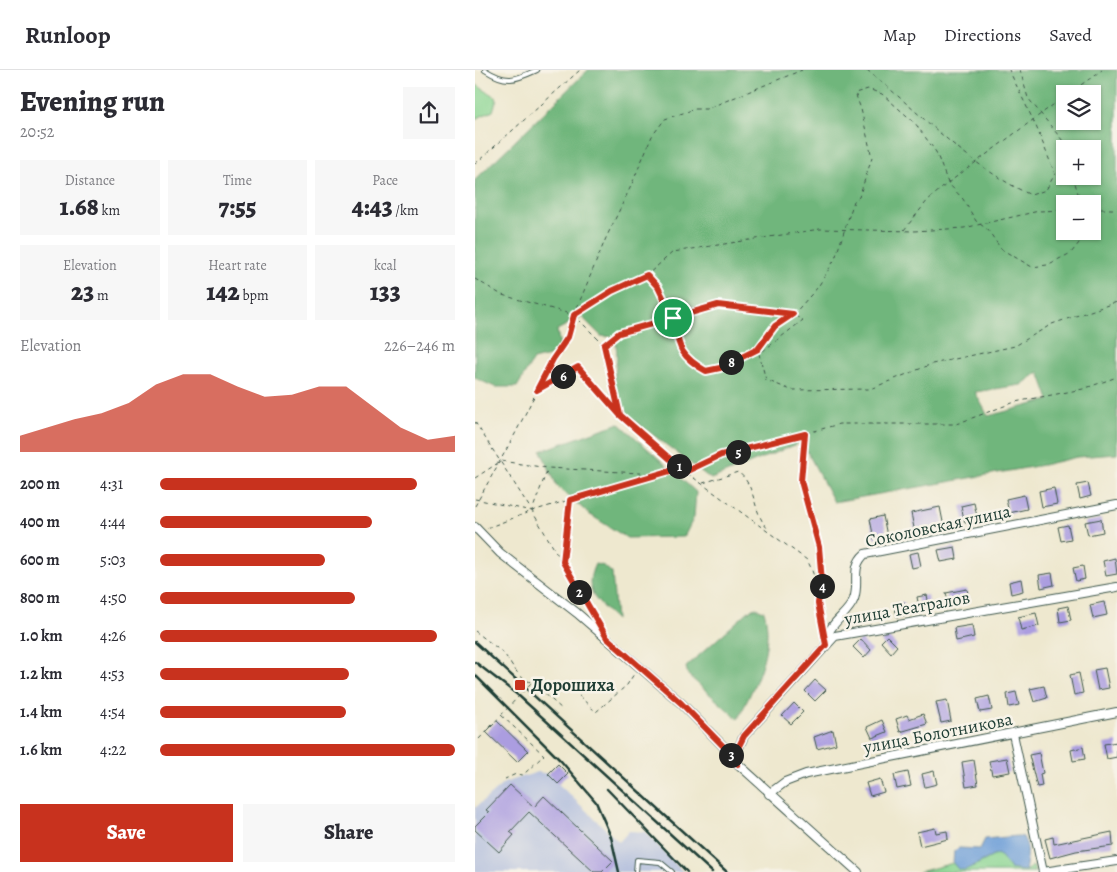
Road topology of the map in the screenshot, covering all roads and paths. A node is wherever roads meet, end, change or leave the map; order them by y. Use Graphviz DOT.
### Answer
graph roads {
  1 [pos="485,70"];
  2 [pos="537,70"];
  3 [pos="580,70"];
  4 [pos="802,70"];
  5 [pos="867,70"];
  6 [pos="1009,70"];
  7 [pos="1020,70"];
  8 [pos="1102,70"];
  9 [pos="1081,85"];
  10 [pos="1056,102"];
  11 [pos="1040,113"];
  12 [pos="1032,119"];
  13 [pos="1062,140"];
  14 [pos="977,162"];
  15 [pos="475,164"];
  16 [pos="948,183"];
  17 [pos="1101,209"];
  18 [pos="1117,209"];
  19 [pos="1056,210"];
  20 [pos="981,225"];
  21 [pos="845,227"];
  22 [pos="903,230"];
  23 [pos="1080,240"];
  24 [pos="647,275"];
  25 [pos="475,279"];
  26 [pos="1117,302"];
  27 [pos="793,314"];
  28 [pos="574,315"];
  29 [pos="673,318"];
  30 [pos="604,345"];
  31 [pos="1117,377"];
  32 [pos="537,390"];
  33 [pos="620,415"];
  34 [pos="475,422"];
  35 [pos="805,434"];
  36 [pos="501,461"];
  37 [pos="548,468"];
  38 [pos="685,472"];
  39 [pos="658,474"];
  40 [pos="475,478"];
  41 [pos="703,484"];
  42 [pos="475,499"];
  43 [pos="480,500"];
  44 [pos="570,500"];
  45 [pos="1117,505"];
  46 [pos="475,506"];
  47 [pos="532,511"];
  48 [pos="477,529"];
  49 [pos="770,532"];
  50 [pos="563,562"];
  51 [pos="1117,587"];
  52 [pos="818,603"];
  53 [pos="594,617"];
  54 [pos="475,631"];
  55 [pos="826,642"];
  56 [pos="635,673"];
  57 [pos="532,682"];
  58 [pos="551,700"];
  59 [pos="563,710"];
  60 [pos="1117,712"];
  61 [pos="501,715"];
  62 [pos="1013,734"];
  63 [pos="479,739"];
  64 [pos="738,764"];
  65 [pos="505,778"];
  66 [pos="769,794"];
  67 [pos="1117,861"];
  68 [pos="636,872"];
  69 [pos="672,872"];
  70 [pos="858,872"];
  71 [pos="1043,872"];
  1 -- 2 [label="lane"];
  3 -- 15 [label="path"];
  4 -- 28 [label="path"];
  5 -- 14 [label="path"];
  6 -- 12 [label="path"];
  7 -- 11 [label="path"];
  8 -- 9 [label="path"];
  10 -- 11 [label="path"];
  11 -- 12 [label="path"];
  11 -- 13 [label="path"];
  12 -- 14 [label="path"];
  12 -- 14 [label="path"];
  14 -- 16 [label="path"];
  16 -- 20 [label="path"];
  16 -- 21 [label="path"];
  16 -- 22 [label="path"];
  17 -- 18 [label="path"];
  19 -- 20 [label="path"];
  20 -- 22 [label="path"];
  20 -- 23 [label="path"];
  21 -- 22 [label="path"];
  21 -- 24 [label="path"];
  21 -- 27 [label="path"];
  24 -- 28 [label="path"];
  24 -- 29 [label="path"];
  25 -- 28 [label="path"];
  26 -- 27 [label="path"];
  27 -- 29 [label="path"];
  27 -- 29 [label="path"];
  28 -- 30 [label="path"];
  28 -- 32 [label="path"];
  29 -- 30 [label="path"];
  30 -- 33 [label="path"];
  31 -- 35 [label="path"];
  32 -- 33 [label="path"];
  32 -- 36 [label="path"];
  33 -- 38 [label="path"];
  34 -- 36 [label="path"];
  35 -- 38 [label="path"];
  35 -- 52 [label="path"];
  36 -- 37 [label="path"];
  36 -- 40 [label="path"];
  36 -- 43 [label="path"];
  36 -- 47 [label="path"];
  37 -- 39 [label="path"];
  37 -- 47 [label="path"];
  38 -- 39 [label="path"];
  38 -- 41 [label="path"];
  39 -- 44 [label="path"];
  41 -- 49 [label="path"];
  41 -- 49 [label="path"];
  42 -- 43 [label="path"];
  43 -- 46 [label="path"];
  43 -- 47 [label="path"];
  44 -- 47 [label="path"];
  44 -- 50 [label="path"];
  45 -- 55 [label="street, Соколовская улица"];
  47 -- 48 [label="path"];
  47 -- 50 [label="path"];
  48 -- 64 [label="street"];
  49 -- 52 [label="path"];
  50 -- 53 [label="path"];
  51 -- 55 [label="street, улица Театралов"];
  52 -- 55 [label="path"];
  54 -- 57 [label="path"];
  55 -- 64 [label="street, улица Театралов"];
  56 -- 58 [label="path"];
  57 -- 58 [label="path"];
  57 -- 61 [label="path"];
  58 -- 59 [label="path"];
  60 -- 62 [label="street, улица Болотникова"];
  61 -- 63 [label="path"];
  61 -- 65 [label="path"];
  62 -- 66 [label="street, улица Болотникова"];
  62 -- 71 [label="street"];
  64 -- 66 [label="street"];
  66 -- 70 [label="street"];
  67 -- 71 [label="street"];
  68 -- 69 [label="lane"];
}
